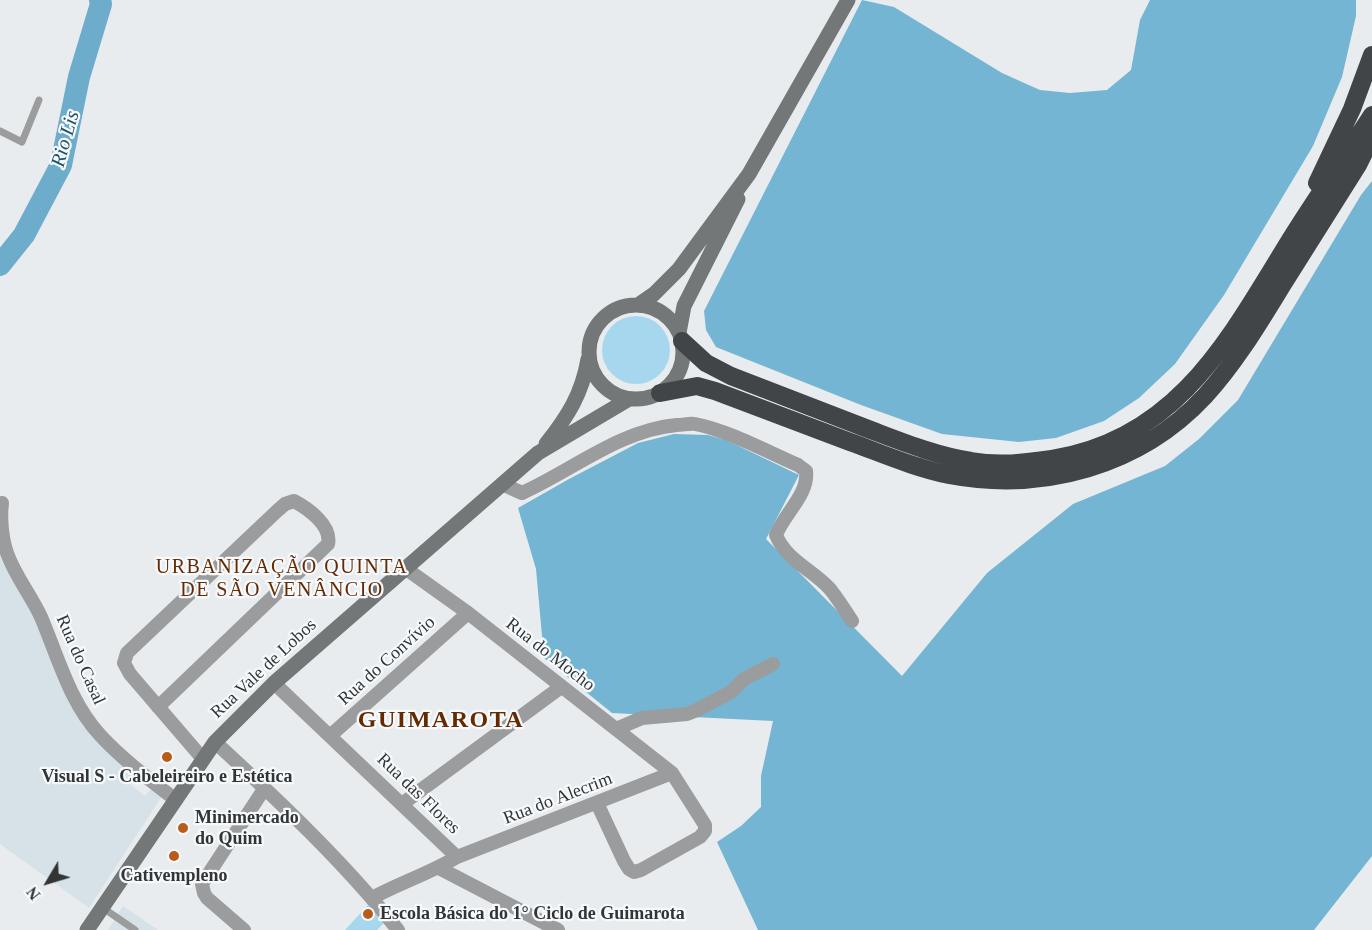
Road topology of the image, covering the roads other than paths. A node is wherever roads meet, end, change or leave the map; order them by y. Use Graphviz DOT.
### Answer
graph roads {
  1 [pos="848,0"];
  2 [pos="1372,55"];
  3 [pos="39,100"];
  4 [pos="1372,115"];
  5 [pos="0,131"];
  6 [pos="1372,137"];
  7 [pos="1372,150"];
  8 [pos="1358,165"];
  9 [pos="749,174"];
  10 [pos="1295,232"];
  11 [pos="638,305"];
  12 [pos="681,337"];
  13 [pos="588,354"];
  14 [pos="660,393"];
  15 [pos="629,399"];
  16 [pos="538,453"];
  17 [pos="502,484"];
  18 [pos="2,503"];
  19 [pos="405,568"];
  20 [pos="468,613"];
  21 [pos="852,621"];
  22 [pos="773,664"];
  23 [pos="274,683"];
  24 [pos="561,687"];
  25 [pos="158,707"];
  26 [pos="616,729"];
  27 [pos="331,735"];
  28 [pos="215,742"];
  29 [pos="203,759"];
  30 [pos="672,773"];
  31 [pos="264,789"];
  32 [pos="176,800"];
  33 [pos="597,803"];
  34 [pos="402,804"];
  35 [pos="457,857"];
  36 [pos="439,868"];
  37 [pos="372,898"];
  38 [pos="103,908"];
  39 [pos="87,930"];
  40 [pos="135,930"];
  41 [pos="244,930"];
  42 [pos="398,930"];
  43 [pos="558,930"];
  1 -- 9 [label="main road"];
  2 -- 10 [label="highway"];
  3 -- 5 [label="lane"];
  4 -- 10 [label="highway"];
  6 -- 8 [label="highway"];
  7 -- 8 [label="highway"];
  8 -- 14 [label="highway"];
  9 -- 11 [label="main road"];
  9 -- 12 [label="main road"];
  10 -- 12 [label="highway"];
  11 -- 12 [label="main road"];
  11 -- 13 [label="main road"];
  12 -- 14 [label="main road"];
  13 -- 15 [label="main road"];
  13 -- 16 [label="main road"];
  14 -- 15 [label="main road"];
  15 -- 16 [label="main road"];
  16 -- 17 [label="main road, Rua Vale de Lobos"];
  17 -- 19 [label="main road, Rua Vale de Lobos"];
  17 -- 21 [label="street"];
  18 -- 32 [label="street, Rua do Casal"];
  19 -- 20 [label="street, Rua do Mocho"];
  19 -- 23 [label="main road, Rua Vale de Lobos"];
  20 -- 24 [label="street, Rua do Mocho"];
  20 -- 27 [label="street, Rua do Convívio"];
  22 -- 26 [label="street"];
  23 -- 27 [label="street, Rua das Flores"];
  23 -- 28 [label="main road, Rua Vale de Lobos"];
  24 -- 26 [label="street, Rua do Mocho"];
  24 -- 34 [label="street"];
  25 -- 25 [label="street"];
  25 -- 29 [label="street"];
  26 -- 30 [label="street, Rua do Mocho"];
  27 -- 34 [label="street, Rua das Flores"];
  28 -- 29 [label="main road, Rua Vale de Lobos"];
  28 -- 31 [label="street"];
  29 -- 32 [label="main road, Rua Vale de Lobos"];
  30 -- 33 [label="street, Rua do Alecrim"];
  30 -- 33 [label="street, Rua do Mocho"];
  31 -- 37 [label="street"];
  31 -- 41 [label="street"];
  32 -- 38 [label="main road, Rua Vale de Lobos"];
  33 -- 35 [label="street, Rua do Alecrim"];
  34 -- 35 [label="street, Rua das Flores"];
  35 -- 36 [label="street, Rua do Alecrim"];
  36 -- 37 [label="street, Rua do Alecrim"];
  36 -- 43 [label="street"];
  37 -- 42 [label="street"];
  38 -- 39 [label="main road, Rua Vale de Lobos"];
  38 -- 40 [label="lane"];
}
